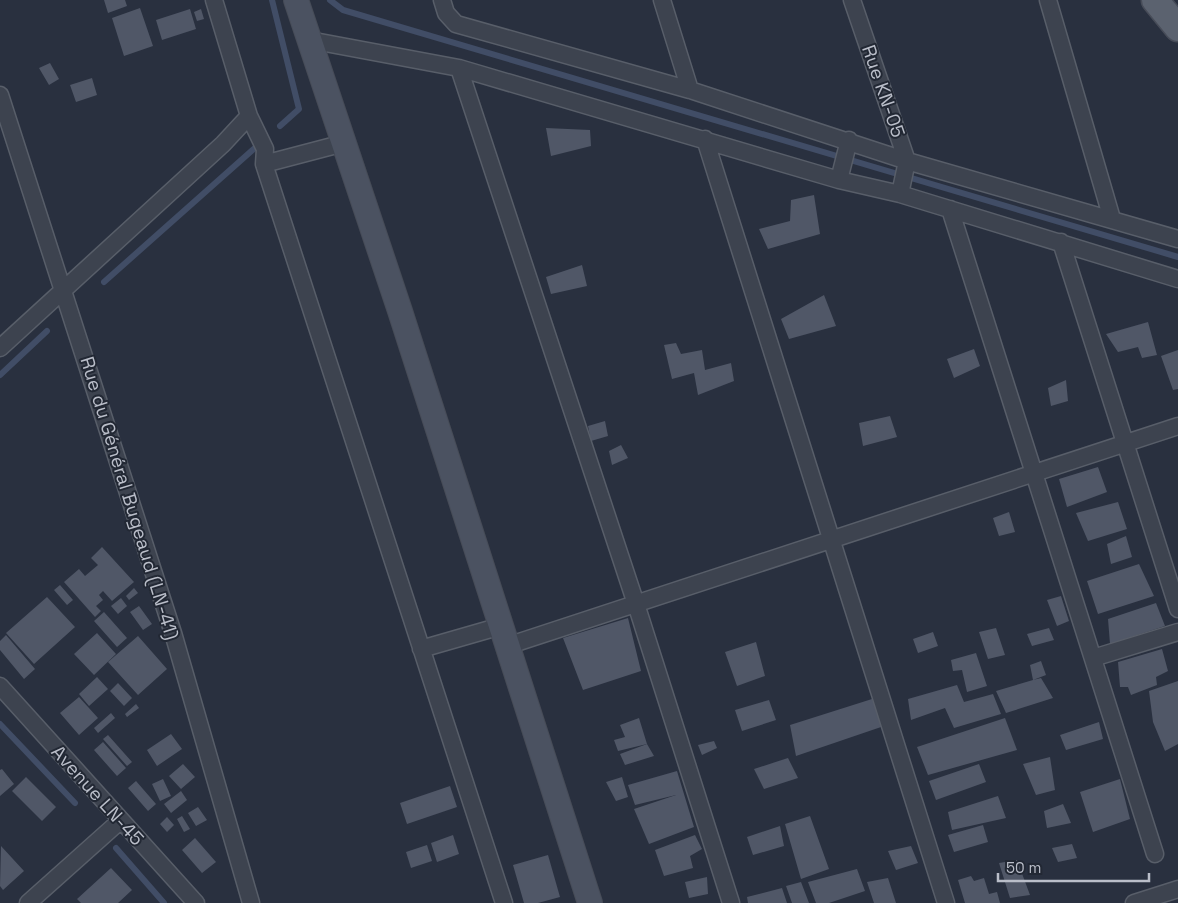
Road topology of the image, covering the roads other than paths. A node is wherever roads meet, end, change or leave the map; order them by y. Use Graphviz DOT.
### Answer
graph roads {
  1 [pos="214,0"];
  2 [pos="442,0"];
  3 [pos="662,0"];
  4 [pos="852,0"];
  5 [pos="1048,0"];
  6 [pos="1155,0"];
  7 [pos="297,3"];
  8 [pos="1178,28"];
  9 [pos="309,40"];
  10 [pos="459,68"];
  11 [pos="690,90"];
  12 [pos="0,95"];
  13 [pos="249,116"];
  14 [pos="705,139"];
  15 [pos="344,143"];
  16 [pos="848,145"];
  17 [pos="264,164"];
  18 [pos="841,174"];
  19 [pos="904,177"];
  20 [pos="950,209"];
  21 [pos="1112,219"];
  22 [pos="1178,239"];
  23 [pos="1061,242"];
  24 [pos="1178,279"];
  25 [pos="64,290"];
  26 [pos="0,348"];
  27 [pos="1178,426"];
  28 [pos="1125,443"];
  29 [pos="1034,474"];
  30 [pos="830,540"];
  31 [pos="636,604"];
  32 [pos="1178,609"];
  33 [pos="1178,632"];
  34 [pos="504,636"];
  35 [pos="421,649"];
  36 [pos="1093,658"];
  37 [pos="0,686"];
  38 [pos="121,820"];
  39 [pos="1155,854"];
  40 [pos="1178,889"];
  41 [pos="28,903"];
  42 [pos="196,903"];
  43 [pos="250,903"];
  44 [pos="504,903"];
  45 [pos="590,903"];
  46 [pos="731,903"];
  47 [pos="946,903"];
  48 [pos="1134,903"];
  1 -- 13 [label="street"];
  2 -- 11 [label="street"];
  3 -- 11 [label="street"];
  4 -- 19 [label="street, Rue KN-05"];
  5 -- 21 [label="street"];
  6 -- 8 [label="main road"];
  7 -- 9 [label="street"];
  9 -- 10 [label="street"];
  9 -- 15 [label="street"];
  10 -- 14 [label="street"];
  10 -- 31 [label="street"];
  11 -- 16 [label="street"];
  12 -- 25 [label="street, Rue du Général Bugeaud (LN-41)"];
  13 -- 17 [label="street"];
  13 -- 25 [label="street"];
  14 -- 18 [label="street"];
  14 -- 30 [label="street"];
  15 -- 17 [label="street"];
  15 -- 34 [label="street"];
  16 -- 18 [label="street"];
  16 -- 19 [label="street"];
  17 -- 35 [label="street"];
  18 -- 19 [label="street"];
  19 -- 20 [label="street"];
  19 -- 21 [label="street"];
  20 -- 23 [label="street"];
  20 -- 29 [label="street"];
  21 -- 22 [label="street"];
  23 -- 24 [label="street"];
  23 -- 28 [label="street"];
  25 -- 26 [label="street"];
  25 -- 43 [label="street, Rue du Général Bugeaud (LN-41)"];
  27 -- 28 [label="street"];
  28 -- 29 [label="street"];
  28 -- 32 [label="street"];
  29 -- 30 [label="street"];
  29 -- 36 [label="street"];
  30 -- 31 [label="street"];
  30 -- 47 [label="street"];
  31 -- 34 [label="street"];
  31 -- 46 [label="street"];
  33 -- 36 [label="street"];
  34 -- 35 [label="street"];
  34 -- 45 [label="street"];
  35 -- 44 [label="street"];
  36 -- 39 [label="street"];
  37 -- 38 [label="street, Avenue LN-45"];
  38 -- 41 [label="street"];
  38 -- 42 [label="street, Avenue LN-45"];
  40 -- 48 [label="street"];
}
